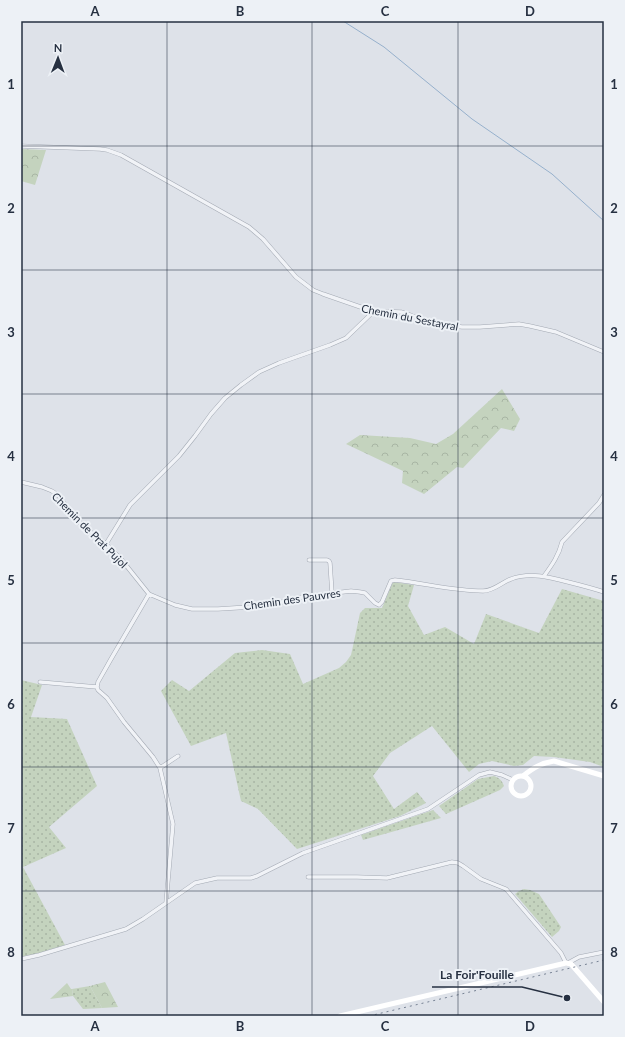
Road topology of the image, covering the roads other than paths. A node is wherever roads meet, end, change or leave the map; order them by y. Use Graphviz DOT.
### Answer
graph roads {
  1 [pos="21,146"];
  2 [pos="372,311"];
  3 [pos="604,352"];
  4 [pos="21,482"];
  5 [pos="604,495"];
  6 [pos="106,544"];
  7 [pos="309,560"];
  8 [pos="544,576"];
  9 [pos="604,592"];
  10 [pos="332,593"];
  11 [pos="149,594"];
  12 [pos="40,682"];
  13 [pos="97,687"];
  14 [pos="178,756"];
  15 [pos="160,768"];
  16 [pos="604,776"];
  17 [pos="526,777"];
  18 [pos="513,780"];
  19 [pos="308,877"];
  20 [pos="166,903"];
  21 [pos="604,952"];
  22 [pos="21,959"];
  23 [pos="567,963"];
  24 [pos="604,1002"];
  25 [pos="340,1016"];
  1 -- 2 [label="street, Chemin du Sestayral"];
  2 -- 3 [label="street, Chemin du Sestayral"];
  2 -- 6 [label="street"];
  4 -- 6 [label="street, Chemin de Prat Pujol"];
  5 -- 8 [label="street"];
  6 -- 11 [label="street, Chemin de Prat Pujol"];
  7 -- 10 [label="street"];
  8 -- 9 [label="street, Chemin des Pauvres"];
  8 -- 10 [label="street, Chemin des Pauvres"];
  10 -- 11 [label="street, Chemin des Pauvres"];
  11 -- 13 [label="street"];
  12 -- 13 [label="street"];
  13 -- 15 [label="street"];
  14 -- 15 [label="street"];
  15 -- 20 [label="street"];
  16 -- 17 [label="main road"];
  17 -- 18 [label="main road"];
  17 -- 18 [label="main road"];
  18 -- 20 [label="street"];
  19 -- 23 [label="street"];
  20 -- 22 [label="street"];
  21 -- 23 [label="street"];
  23 -- 24 [label="main road"];
  23 -- 25 [label="main road"];
}
